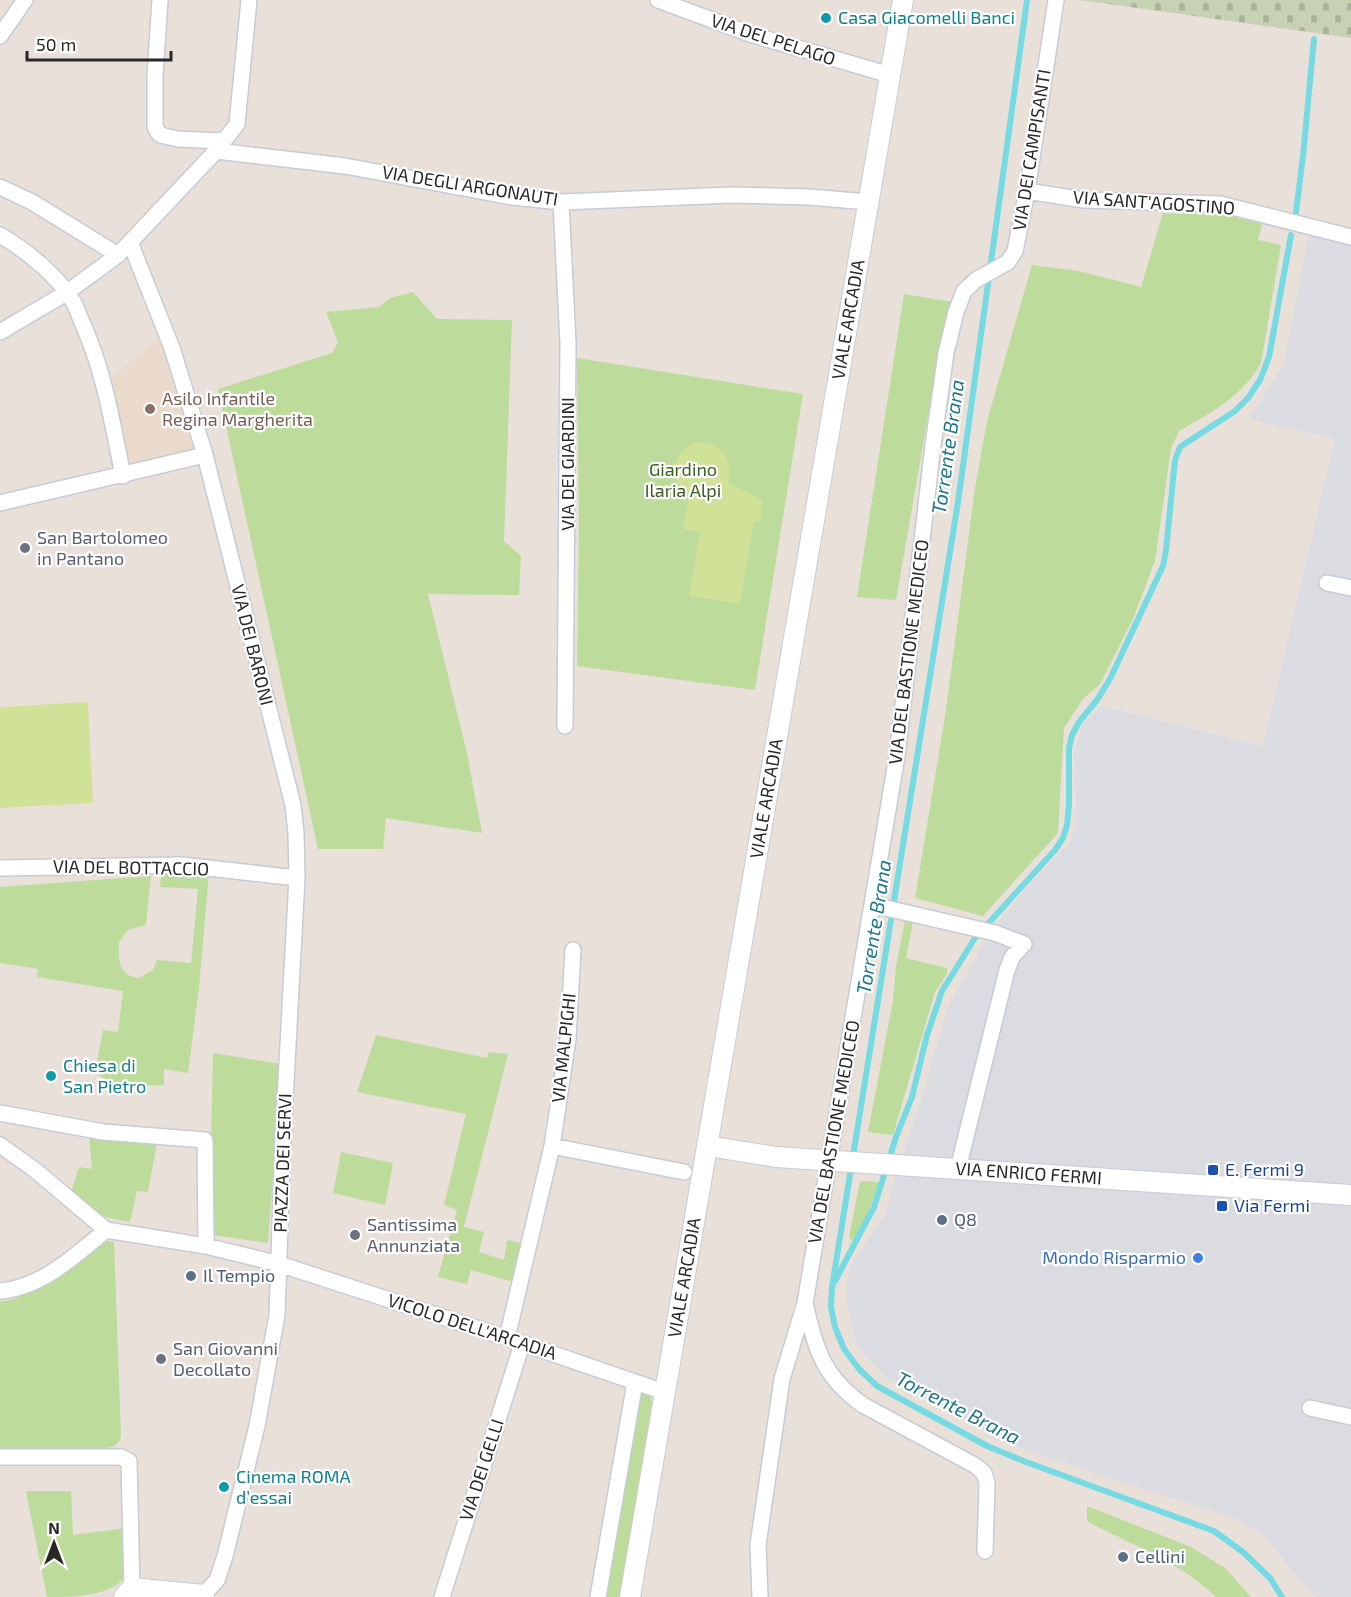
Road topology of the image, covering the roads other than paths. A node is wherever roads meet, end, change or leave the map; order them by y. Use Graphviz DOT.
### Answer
graph roads {
  1 [pos="25,0"];
  2 [pos="160,0"];
  3 [pos="249,0"];
  4 [pos="658,0"];
  5 [pos="903,0"];
  6 [pos="1056,0"];
  7 [pos="2,35"];
  8 [pos="890,75"];
  9 [pos="220,146"];
  10 [pos="0,187"];
  11 [pos="1027,190"];
  12 [pos="561,202"];
  13 [pos="868,202"];
  14 [pos="0,235"];
  15 [pos="1351,237"];
  16 [pos="130,242"];
  17 [pos="118,255"];
  18 [pos="976,280"];
  19 [pos="66,293"];
  20 [pos="0,332"];
  21 [pos="205,455"];
  22 [pos="123,476"];
  23 [pos="0,503"];
  24 [pos="1327,583"];
  25 [pos="1351,588"];
  26 [pos="566,726"];
  27 [pos="0,868"];
  28 [pos="297,878"];
  29 [pos="878,906"];
  30 [pos="573,950"];
  31 [pos="287,1061"];
  32 [pos="0,1113"];
  33 [pos="0,1146"];
  34 [pos="552,1146"];
  35 [pos="708,1146"];
  36 [pos="835,1161"];
  37 [pos="958,1169"];
  38 [pos="684,1172"];
  39 [pos="1351,1195"];
  40 [pos="106,1230"];
  41 [pos="206,1246"];
  42 [pos="279,1264"];
  43 [pos="0,1291"];
  44 [pos="804,1303"];
  45 [pos="514,1341"];
  46 [pos="635,1382"];
  47 [pos="664,1392"];
  48 [pos="1310,1408"];
  49 [pos="1351,1417"];
  50 [pos="0,1457"];
  51 [pos="985,1551"];
  52 [pos="129,1594"];
  53 [pos="203,1596"];
  54 [pos="442,1597"];
  55 [pos="598,1597"];
  56 [pos="630,1597"];
  57 [pos="760,1597"];
  1 -- 7 [label="street"];
  2 -- 9 [label="street, VIA DEGLI ARGONAUTI"];
  3 -- 9 [label="street"];
  4 -- 8 [label="street, VIA DEL PELAGO"];
  5 -- 8 [label="street, VIALE ARCADIA"];
  6 -- 11 [label="street, VIA DEI CAMPISANTI"];
  8 -- 13 [label="street, VIALE ARCADIA"];
  9 -- 12 [label="street, VIA DEGLI ARGONAUTI"];
  9 -- 16 [label="street"];
  10 -- 17 [label="street"];
  11 -- 15 [label="street, VIA SANT'AGOSTINO"];
  11 -- 18 [label="street, VIA DEI CAMPISANTI"];
  12 -- 13 [label="street, VIA DEGLI ARGONAUTI"];
  12 -- 26 [label="street, VIA DEI GIARDINI"];
  13 -- 35 [label="street, VIALE ARCADIA"];
  14 -- 19 [label="street"];
  16 -- 17 [label="street"];
  16 -- 21 [label="street, VIA DEI BARONI"];
  17 -- 19 [label="street"];
  18 -- 29 [label="street, VIA DEL BASTIONE MEDICEO"];
  19 -- 20 [label="street"];
  19 -- 22 [label="street"];
  21 -- 22 [label="street"];
  21 -- 28 [label="street, VIA DEI BARONI"];
  22 -- 23 [label="street"];
  24 -- 25 [label="street"];
  27 -- 28 [label="street, VIA DEL BOTTACCIO"];
  28 -- 31 [label="street, VIA DEI BARONI"];
  29 -- 36 [label="street, VIA DEL BASTIONE MEDICEO"];
  29 -- 37 [label="street"];
  30 -- 34 [label="street, VIA MALPIGHI"];
  31 -- 42 [label="street, PIAZZA DEI SERVI"];
  32 -- 41 [label="street"];
  33 -- 40 [label="street"];
  34 -- 38 [label="street"];
  34 -- 45 [label="street, VIA MALPIGHI"];
  35 -- 36 [label="street, VIA ENRICO FERMI"];
  35 -- 47 [label="street, VIALE ARCADIA"];
  36 -- 37 [label="street, VIA ENRICO FERMI"];
  36 -- 44 [label="street, VIA DEL BASTIONE MEDICEO"];
  37 -- 39 [label="street, VIA ENRICO FERMI"];
  40 -- 41 [label="street, VICOLO DELL'ARCADIA"];
  40 -- 43 [label="street"];
  41 -- 42 [label="street, VICOLO DELL'ARCADIA"];
  42 -- 45 [label="street, VICOLO DELL'ARCADIA"];
  42 -- 53 [label="street, PIAZZA DEI SERVI"];
  44 -- 51 [label="street"];
  44 -- 57 [label="street, VIA DEL BASTIONE MEDICEO"];
  45 -- 46 [label="street, VICOLO DELL'ARCADIA"];
  45 -- 54 [label="street, VIA DEI GELLI"];
  46 -- 47 [label="street, VICOLO DELL'ARCADIA"];
  46 -- 55 [label="street"];
  47 -- 56 [label="street, VIALE ARCADIA"];
  48 -- 49 [label="street"];
  50 -- 52 [label="street"];
  52 -- 53 [label="street"];
}
